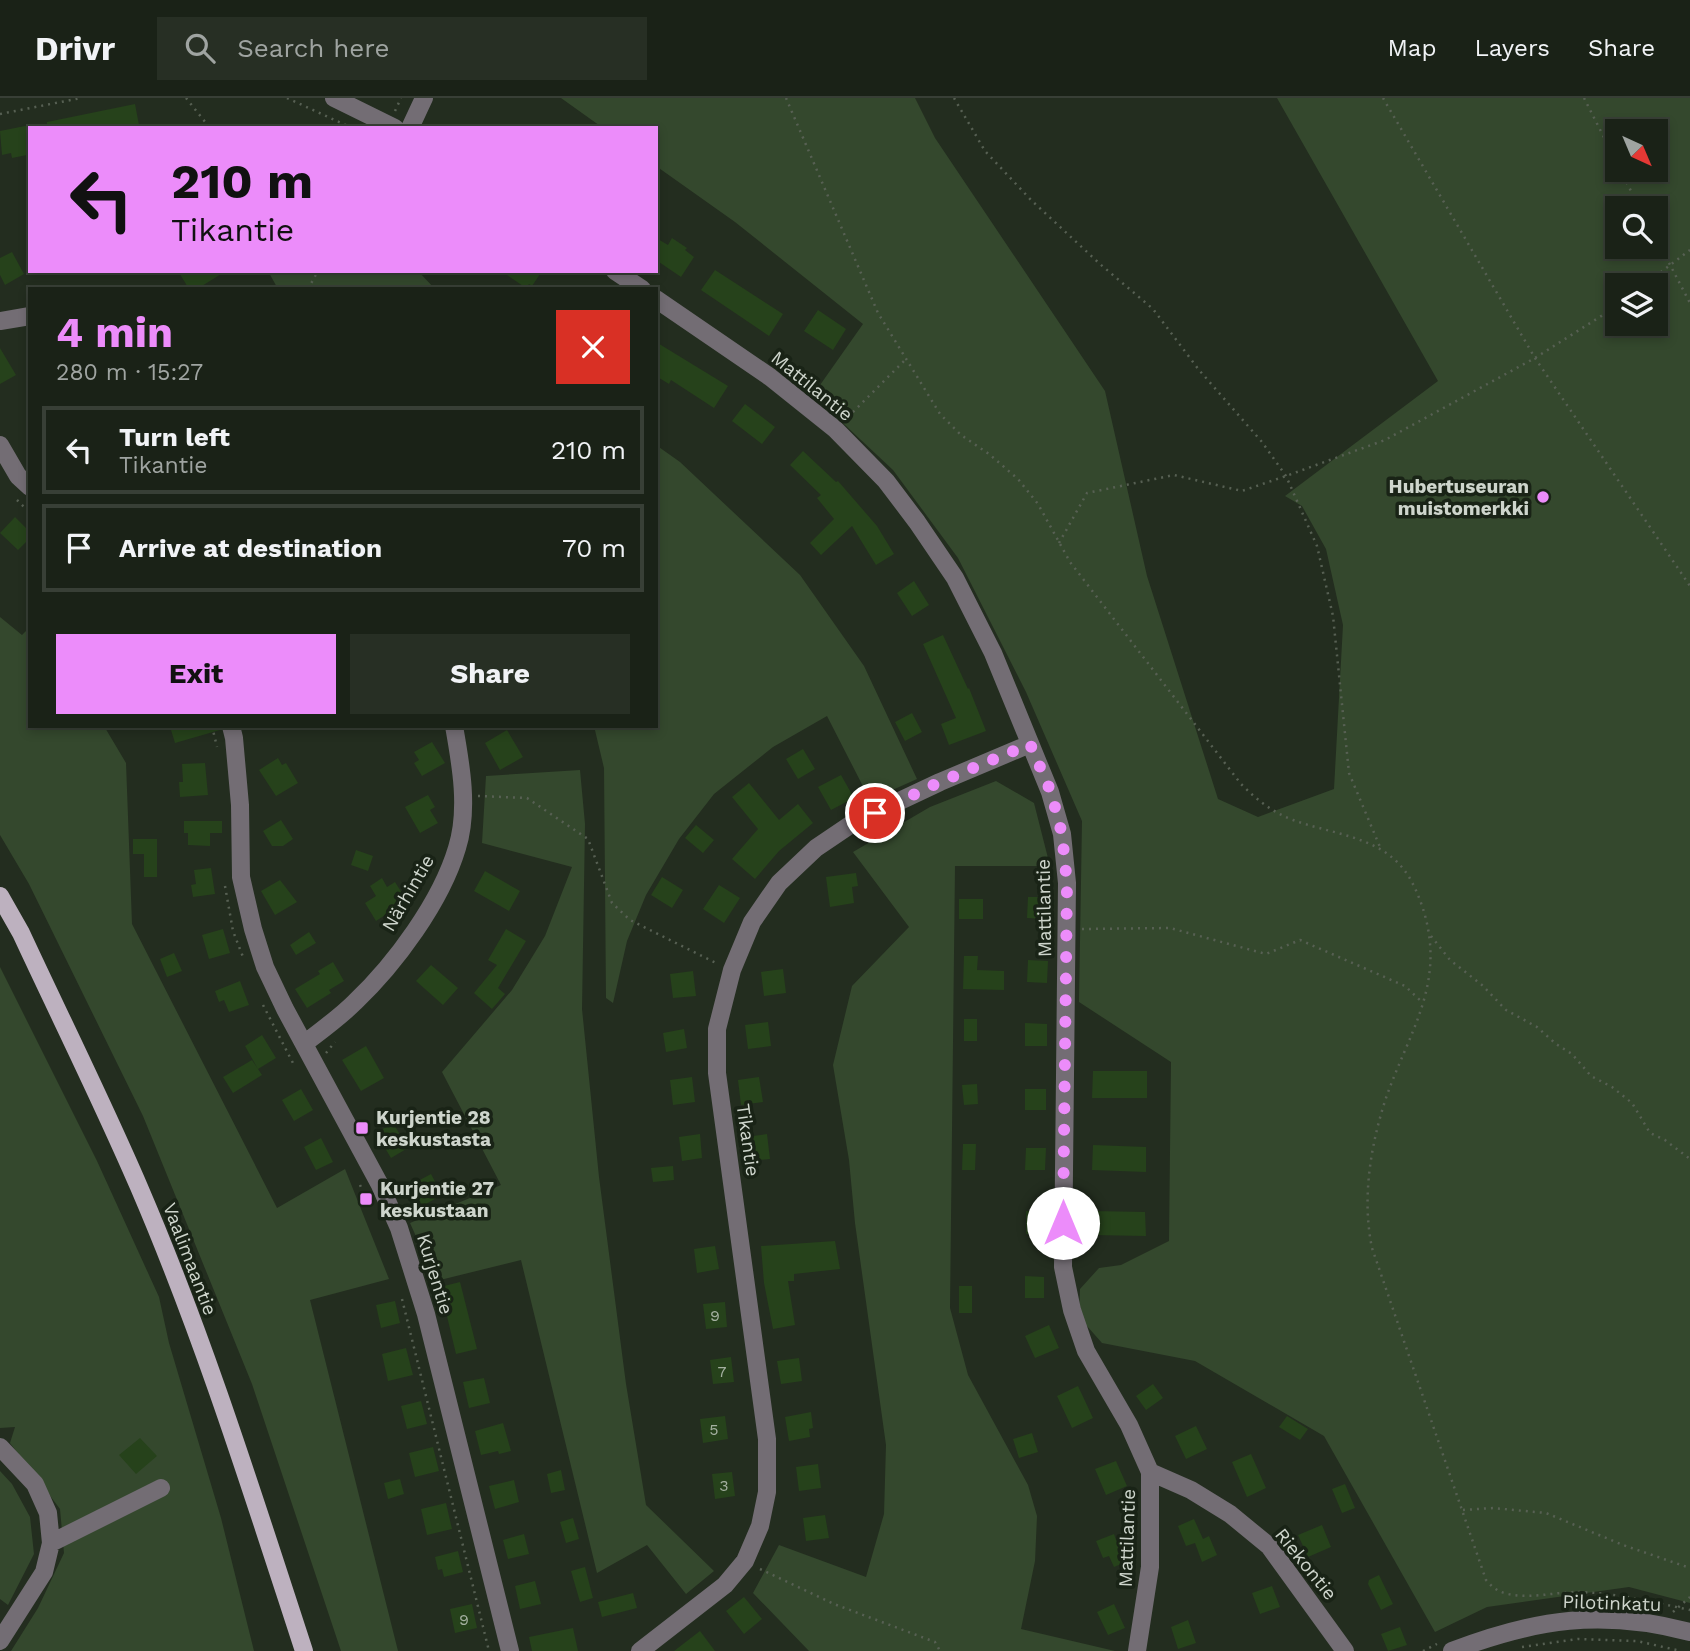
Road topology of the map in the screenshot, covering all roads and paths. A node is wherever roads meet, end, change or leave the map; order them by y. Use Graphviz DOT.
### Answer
graph roads {
  1 [pos="81,98"];
  2 [pos="186,98"];
  3 [pos="286,98"];
  4 [pos="334,98"];
  5 [pos="425,98"];
  6 [pos="786,98"];
  7 [pos="954,98"];
  8 [pos="1383,98"];
  9 [pos="1584,98"];
  10 [pos="0,114"];
  11 [pos="208,126"];
  12 [pos="348,126"];
  13 [pos="391,126"];
  14 [pos="411,126"];
  15 [pos="1605,139"];
  16 [pos="1690,250"];
  17 [pos="1666,259"];
  18 [pos="1670,266"];
  19 [pos="618,273"];
  20 [pos="1660,273"];
  21 [pos="639,287"];
  22 [pos="658,300"];
  23 [pos="1690,303"];
  24 [pos="1605,314"];
  25 [pos="28,316"];
  26 [pos="0,321"];
  27 [pos="906,358"];
  28 [pos="1535,358"];
  29 [pos="835,429"];
  30 [pos="0,445"];
  31 [pos="1286,476"];
  32 [pos="28,486"];
  33 [pos="1059,543"];
  34 [pos="1690,586"];
  35 [pos="232,728"];
  36 [pos="454,728"];
  37 [pos="1030,744"];
  38 [pos="462,793"];
  39 [pos="1380,847"];
  40 [pos="0,896"];
  41 [pos="1067,929"];
  42 [pos="1431,936"];
  43 [pos="732,970"];
  44 [pos="1423,1003"];
  45 [pos="305,1043"];
  46 [pos="1690,1159"];
  47 [pos="355,1174"];
  48 [pos="374,1214"];
  49 [pos="401,1294"];
  50 [pos="0,1447"];
  51 [pos="1150,1472"];
  52 [pos="161,1488"];
  53 [pos="1462,1510"];
  54 [pos="51,1543"];
  55 [pos="745,1561"];
  56 [pos="1690,1568"];
  57 [pos="1690,1610"];
  58 [pos="1690,1632"];
  59 [pos="0,1641"];
  60 [pos="1515,1648"];
  61 [pos="304,1651"];
  62 [pos="489,1651"];
  63 [pos="510,1651"];
  64 [pos="640,1651"];
  65 [pos="940,1651"];
  66 [pos="1138,1651"];
  67 [pos="1345,1651"];
  68 [pos="1423,1651"];
  69 [pos="1444,1651"];
  70 [pos="1452,1651"];
  71 [pos="1681,1651"];
  1 -- 10 [label="path"];
  2 -- 11 [label="path"];
  3 -- 12 [label="path"];
  4 -- 13 [label="street"];
  5 -- 14 [label="street"];
  6 -- 27 [label="path"];
  7 -- 31 [label="path"];
  8 -- 28 [label="path"];
  9 -- 15 [label="path"];
  16 -- 18 [label="path"];
  17 -- 18 [label="path"];
  18 -- 20 [label="path"];
  18 -- 23 [label="path"];
  19 -- 21 [label="street"];
  22 -- 29 [label="street, Mattilantie"];
  24 -- 28 [label="path"];
  25 -- 26 [label="street"];
  27 -- 29 [label="path"];
  27 -- 33 [label="path"];
  28 -- 31 [label="path"];
  28 -- 34 [label="path"];
  29 -- 37 [label="street, Mattilantie"];
  30 -- 32 [label="street"];
  31 -- 33 [label="path"];
  31 -- 39 [label="path"];
  33 -- 39 [label="path"];
  35 -- 45 [label="street, Kurjentie"];
  36 -- 38 [label="street, Närhintie"];
  37 -- 41 [label="street, Mattilantie"];
  37 -- 43 [label="street, Tikantie"];
  38 -- 43 [label="path"];
  38 -- 45 [label="street, Närhintie"];
  39 -- 42 [label="path"];
  40 -- 61 [label="main road, Vaalimaantie"];
  41 -- 44 [label="path"];
  41 -- 51 [label="street, Mattilantie"];
  42 -- 44 [label="path"];
  42 -- 46 [label="path"];
  43 -- 55 [label="street, Tikantie"];
  44 -- 53 [label="path"];
  45 -- 63 [label="street, Kurjentie"];
  47 -- 48 [label="path"];
  49 -- 62 [label="path"];
  50 -- 54 [label="street"];
  51 -- 66 [label="street, Mattilantie"];
  51 -- 67 [label="street, Riekontie"];
  52 -- 54 [label="street"];
  53 -- 56 [label="path"];
  53 -- 57 [label="path"];
  54 -- 59 [label="street"];
  55 -- 64 [label="street, Tikantie"];
  55 -- 65 [label="path"];
  58 -- 70 [label="street, Pilotinkatu"];
  60 -- 71 [label="path"];
  68 -- 69 [label="path"];
}
